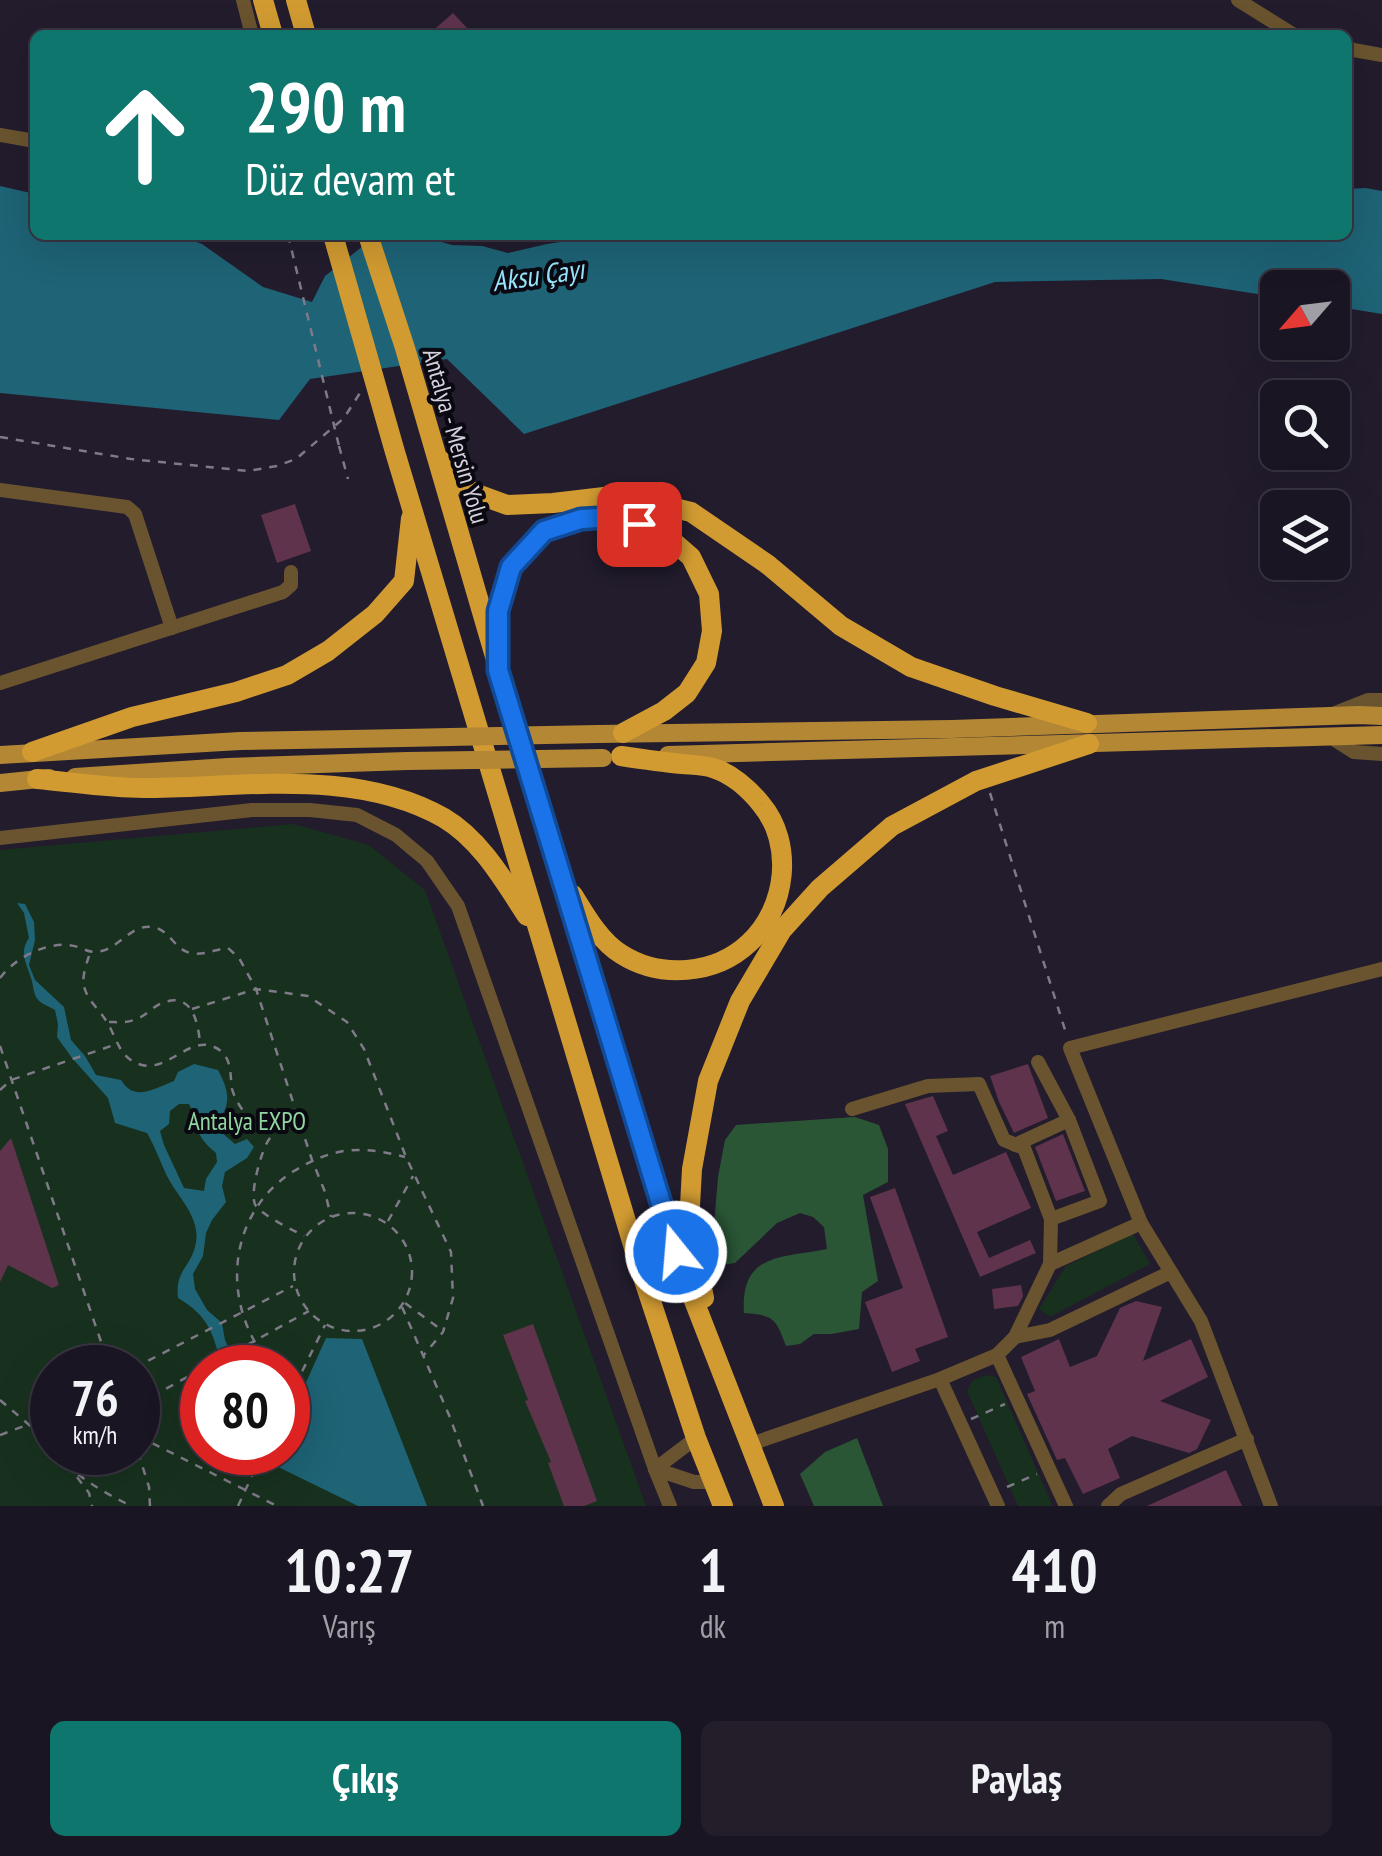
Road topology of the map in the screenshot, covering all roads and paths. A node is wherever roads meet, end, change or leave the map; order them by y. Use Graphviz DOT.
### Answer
graph roads {
  1 [pos="243,0"];
  2 [pos="263,0"];
  3 [pos="296,0"];
  4 [pos="1238,0"];
  5 [pos="251,30"];
  6 [pos="272,30"];
  7 [pos="305,30"];
  8 [pos="1286,30"];
  9 [pos="1352,50"];
  10 [pos="1382,55"];
  11 [pos="0,135"];
  12 [pos="30,140"];
  13 [pos="289,240"];
  14 [pos="334,240"];
  15 [pos="370,240"];
  16 [pos="361,392"];
  17 [pos="0,437"];
  18 [pos="434,448"];
  19 [pos="348,479"];
  20 [pos="0,490"];
  21 [pos="412,506"];
  22 [pos="292,572"];
  23 [pos="172,628"];
  24 [pos="498,670"];
  25 [pos="0,683"];
  26 [pos="1382,700"];
  27 [pos="1327,716"];
  28 [pos="1382,716"];
  29 [pos="623,733"];
  30 [pos="1088,733"];
  31 [pos="1382,735"];
  32 [pos="1328,736"];
  33 [pos="32,752"];
  34 [pos="1382,754"];
  35 [pos="0,755"];
  36 [pos="612,757"];
  37 [pos="987,777"];
  38 [pos="37,779"];
  39 [pos="0,783"];
  40 [pos="0,838"];
  41 [pos="557,869"];
  42 [pos="540,934"];
  43 [pos="90,953"];
  44 [pos="1382,969"];
  45 [pos="0,978"];
  46 [pos="256,988"];
  47 [pos="192,1009"];
  48 [pos="107,1022"];
  49 [pos="116,1044"];
  50 [pos="200,1044"];
  51 [pos="0,1046"];
  52 [pos="1070,1048"];
  53 [pos="1038,1062"];
  54 [pos="12,1080"];
  55 [pos="0,1090"];
  56 [pos="852,1109"];
  57 [pos="300,1120"];
  58 [pos="1069,1120"];
  59 [pos="282,1128"];
  60 [pos="1014,1145"];
  61 [pos="406,1157"];
  62 [pos="312,1160"];
  63 [pos="414,1174"];
  64 [pos="256,1207"];
  65 [pos="331,1216"];
  66 [pos="1051,1218"];
  67 [pos="387,1223"];
  68 [pos="1140,1223"];
  69 [pos="305,1237"];
  70 [pos="1050,1264"];
  71 [pos="1171,1272"];
  72 [pos="296,1285"];
  73 [pos="402,1304"];
  74 [pos="309,1311"];
  75 [pos="241,1314"];
  76 [pos="326,1324"];
  77 [pos="443,1332"];
  78 [pos="1015,1336"];
  79 [pos="253,1342"];
  80 [pos="102,1345"];
  81 [pos="247,1345"];
  82 [pos="255,1345"];
  83 [pos="310,1354"];
  84 [pos="160,1355"];
  85 [pos="997,1355"];
  86 [pos="423,1356"];
  87 [pos="720,1368"];
  88 [pos="940,1379"];
  89 [pos="1017,1399"];
  90 [pos="0,1400"];
  91 [pos="28,1424"];
  92 [pos="961,1424"];
  93 [pos="0,1435"];
  94 [pos="696,1438"];
  95 [pos="1247,1439"];
  96 [pos="751,1444"];
  97 [pos="160,1447"];
  98 [pos="655,1469"];
  99 [pos="1049,1470"];
  100 [pos="75,1475"];
  101 [pos="77,1475"];
  102 [pos="145,1475"];
  103 [pos="252,1475"];
  104 [pos="712,1482"];
  105 [pos="245,1491"];
  106 [pos="995,1500"];
  107 [pos="92,1506"];
  108 [pos="131,1506"];
  109 [pos="150,1506"];
  110 [pos="238,1506"];
  111 [pos="277,1506"];
  112 [pos="483,1506"];
  113 [pos="670,1506"];
  114 [pos="723,1506"];
  115 [pos="774,1506"];
  116 [pos="1066,1506"];
  117 [pos="1108,1506"];
  118 [pos="1271,1506"];
  1 -- 5 [label="street"];
  2 -- 6 [label="highway"];
  3 -- 7 [label="highway"];
  4 -- 8 [label="street"];
  9 -- 10 [label="street"];
  11 -- 12 [label="street"];
  13 -- 19 [label="path, bridge"];
  14 -- 21 [label="highway"];
  15 -- 18 [label="highway, Antalya - Mersin Yolu"];
  16 -- 17 [label="path"];
  18 -- 24 [label="highway, Antalya - Mersin Yolu"];
  18 -- 30 [label="highway"];
  20 -- 23 [label="street"];
  21 -- 33 [label="highway"];
  21 -- 42 [label="highway"];
  22 -- 23 [label="street"];
  23 -- 25 [label="street"];
  24 -- 29 [label="highway"];
  24 -- 41 [label="highway, Antalya - Mersin Yolu"];
  26 -- 27 [label="street"];
  27 -- 28 [label="main road"];
  27 -- 30 [label="main road"];
  29 -- 30 [label="main road"];
  29 -- 33 [label="main road, bridge"];
  30 -- 32 [label="main road"];
  30 -- 36 [label="main road"];
  30 -- 37 [label="highway"];
  31 -- 32 [label="main road"];
  32 -- 34 [label="street"];
  33 -- 35 [label="main road"];
  36 -- 38 [label="main road, bridge"];
  36 -- 41 [label="highway"];
  37 -- 52 [label="path"];
  37 -- 87 [label="highway"];
  38 -- 39 [label="main road"];
  38 -- 42 [label="highway"];
  40 -- 98 [label="street"];
  41 -- 87 [label="highway, Antalya - Mersin Yolu"];
  42 -- 94 [label="highway"];
  43 -- 45 [label="path"];
  43 -- 46 [label="path"];
  43 -- 48 [label="path"];
  44 -- 52 [label="street"];
  46 -- 47 [label="path"];
  46 -- 57 [label="path"];
  46 -- 61 [label="path"];
  47 -- 48 [label="path"];
  47 -- 50 [label="path"];
  48 -- 49 [label="path"];
  49 -- 50 [label="path"];
  49 -- 54 [label="path"];
  50 -- 59 [label="path"];
  51 -- 54 [label="path"];
  52 -- 68 [label="street"];
  53 -- 58 [label="street"];
  54 -- 55 [label="path"];
  54 -- 80 [label="path"];
  56 -- 60 [label="street"];
  57 -- 59 [label="path"];
  57 -- 62 [label="path"];
  58 -- 60 [label="street"];
  58 -- 66 [label="street"];
  59 -- 64 [label="path"];
  60 -- 66 [label="street"];
  61 -- 62 [label="path"];
  61 -- 63 [label="path"];
  62 -- 64 [label="path"];
  62 -- 65 [label="path"];
  63 -- 67 [label="path"];
  63 -- 77 [label="path"];
  64 -- 69 [label="path"];
  64 -- 75 [label="path"];
  65 -- 67 [label="path"];
  65 -- 69 [label="path"];
  66 -- 70 [label="street"];
  67 -- 73 [label="path"];
  68 -- 70 [label="street"];
  68 -- 71 [label="street"];
  69 -- 72 [label="path"];
  70 -- 78 [label="street"];
  71 -- 78 [label="street"];
  71 -- 95 [label="street"];
  72 -- 74 [label="path"];
  72 -- 75 [label="path"];
  73 -- 76 [label="path"];
  73 -- 77 [label="path"];
  73 -- 86 [label="path"];
  74 -- 76 [label="path"];
  74 -- 79 [label="path"];
  75 -- 79 [label="path"];
  75 -- 84 [label="path"];
  76 -- 83 [label="path"];
  77 -- 86 [label="path"];
  78 -- 85 [label="street"];
  79 -- 81 [label="path"];
  79 -- 82 [label="path"];
  85 -- 88 [label="street"];
  85 -- 89 [label="street"];
  86 -- 112 [label="path"];
  87 -- 96 [label="highway, Antalya - Mersin Yolu"];
  88 -- 92 [label="street"];
  88 -- 96 [label="street"];
  89 -- 92 [label="path"];
  89 -- 99 [label="street"];
  90 -- 91 [label="path"];
  91 -- 93 [label="path"];
  92 -- 106 [label="street"];
  94 -- 98 [label="street"];
  94 -- 104 [label="highway"];
  95 -- 117 [label="street"];
  95 -- 118 [label="street"];
  96 -- 115 [label="highway, Antalya - Mersin Yolu"];
  97 -- 105 [label="path"];
  98 -- 104 [label="street"];
  98 -- 113 [label="street"];
  99 -- 106 [label="path"];
  99 -- 116 [label="street"];
  100 -- 107 [label="path"];
  101 -- 108 [label="path"];
  102 -- 109 [label="path"];
  103 -- 105 [label="path"];
  104 -- 114 [label="highway"];
  105 -- 110 [label="path"];
  105 -- 111 [label="path"];
}
